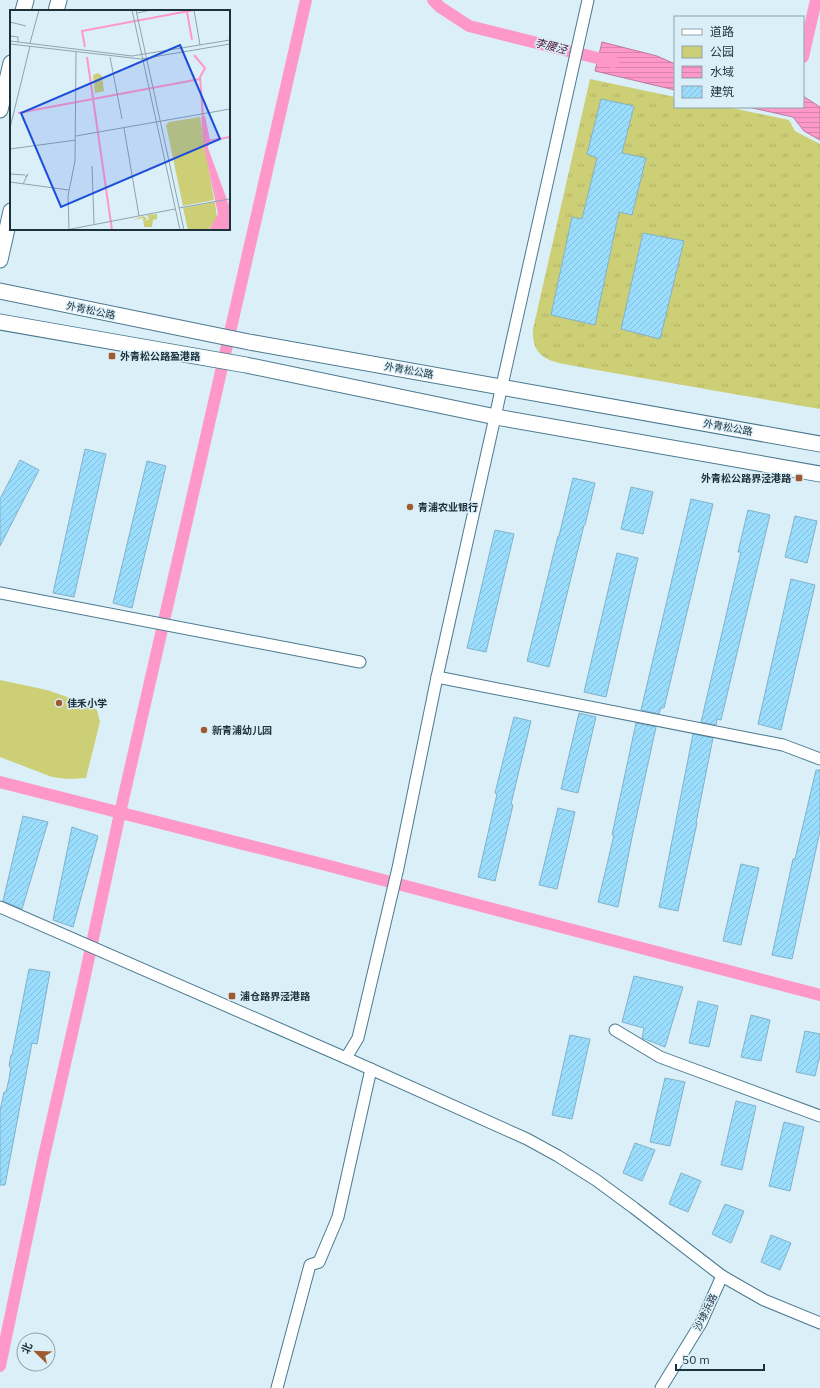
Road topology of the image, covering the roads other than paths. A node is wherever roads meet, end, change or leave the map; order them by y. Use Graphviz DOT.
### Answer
graph roads {
  1 [pos="26,0"];
  2 [pos="59,0"];
  3 [pos="588,0"];
  4 [pos="23,10"];
  5 [pos="56,10"];
  6 [pos="10,67"];
  7 [pos="0,110"];
  8 [pos="10,215"];
  9 [pos="0,260"];
  10 [pos="0,291"];
  11 [pos="0,322"];
  12 [pos="502,386"];
  13 [pos="496,417"];
  14 [pos="820,444"];
  15 [pos="820,474"];
  16 [pos="0,593"];
  17 [pos="360,662"];
  18 [pos="436,677"];
  19 [pos="820,759"];
  20 [pos="0,907"];
  21 [pos="615,1030"];
  22 [pos="346,1058"];
  23 [pos="371,1069"];
  24 [pos="820,1116"];
  25 [pos="722,1276"];
  26 [pos="820,1323"];
  27 [pos="277,1388"];
  28 [pos="661,1388"];
  1 -- 4 [label="main road"];
  2 -- 5 [label="main road"];
  3 -- 12 [label="street"];
  6 -- 7 [label="main road"];
  8 -- 9 [label="main road"];
  10 -- 12 [label="main road, 外青松公路"];
  11 -- 13 [label="main road"];
  12 -- 13 [label="street"];
  12 -- 14 [label="main road, 外青松公路"];
  13 -- 15 [label="main road"];
  13 -- 18 [label="street"];
  16 -- 17 [label="street"];
  18 -- 19 [label="street"];
  18 -- 22 [label="street"];
  20 -- 22 [label="street"];
  21 -- 24 [label="street"];
  22 -- 23 [label="street"];
  23 -- 25 [label="street"];
  23 -- 27 [label="street"];
  25 -- 26 [label="street"];
  25 -- 28 [label="street, 沙埭浜路"];
}
